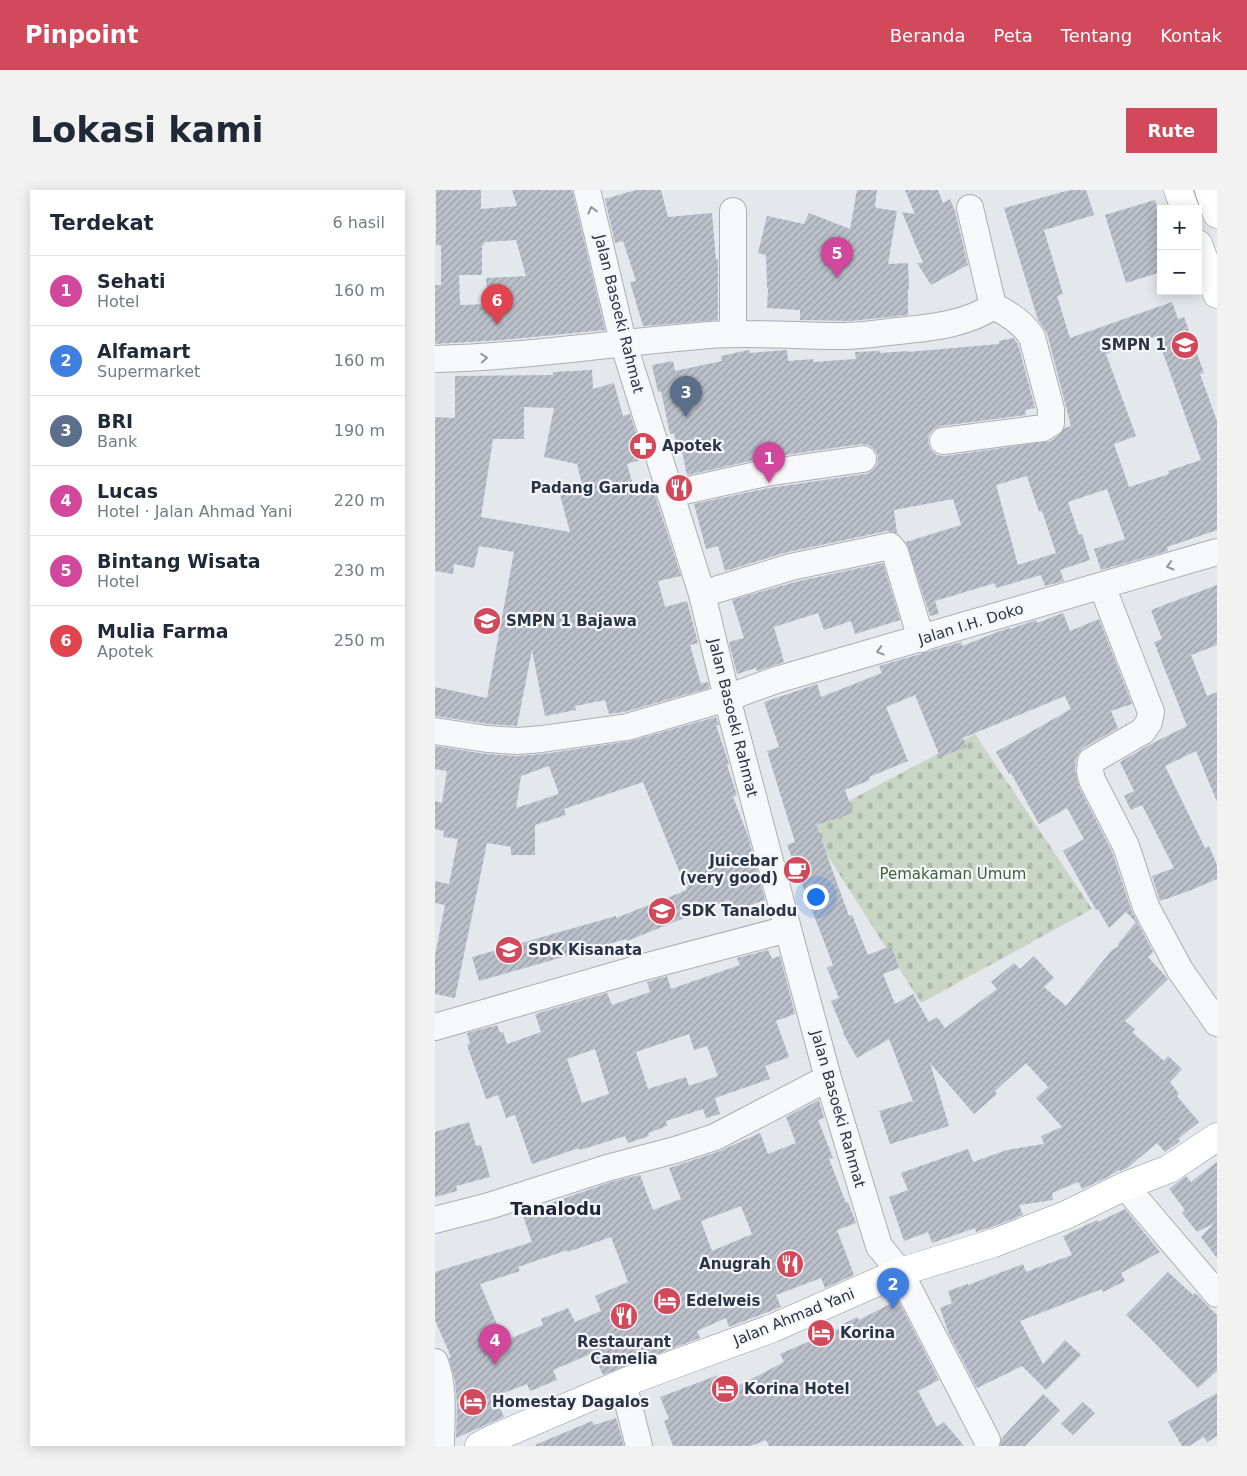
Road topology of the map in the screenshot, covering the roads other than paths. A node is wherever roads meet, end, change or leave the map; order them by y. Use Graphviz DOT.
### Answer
graph roads {
  1 [pos="587,190"];
  2 [pos="1178,190"];
  3 [pos="1209,190"];
  4 [pos="1184,205"];
  5 [pos="970,208"];
  6 [pos="733,210"];
  7 [pos="1217,214"];
  8 [pos="1200,250"];
  9 [pos="1217,294"];
  10 [pos="993,306"];
  11 [pos="733,334"];
  12 [pos="623,342"];
  13 [pos="435,359"];
  14 [pos="943,441"];
  15 [pos="863,459"];
  16 [pos="670,494"];
  17 [pos="1217,552"];
  18 [pos="1102,586"];
  19 [pos="702,594"];
  20 [pos="921,639"];
  21 [pos="727,698"];
  22 [pos="435,731"];
  23 [pos="788,930"];
  24 [pos="1217,1023"];
  25 [pos="435,1027"];
  26 [pos="828,1078"];
  27 [pos="1217,1137"];
  28 [pos="1125,1186"];
  29 [pos="435,1220"];
  30 [pos="879,1246"];
  31 [pos="900,1272"];
  32 [pos="874,1283"];
  33 [pos="1217,1294"];
  34 [pos="435,1362"];
  35 [pos="623,1384"];
  36 [pos="987,1440"];
  37 [pos="441,1446"];
  38 [pos="479,1446"];
  39 [pos="639,1446"];
  12 -- 1 [label="street, Jalan Basoeki Rahmat, one-way"];
  2 -- 4 [label="highway"];
  3 -- 7 [label="highway"];
  5 -- 10 [label="street"];
  6 -- 11 [label="street"];
  8 -- 9 [label="highway"];
  10 -- 11 [label="street"];
  10 -- 14 [label="street"];
  11 -- 12 [label="street"];
  13 -- 12 [label="street, one-way"];
  12 -- 16 [label="street, Jalan Basoeki Rahmat"];
  15 -- 16 [label="street"];
  16 -- 19 [label="street, Jalan Basoeki Rahmat"];
  17 -- 18 [label="street, Jalan I.H. Doko, one-way"];
  18 -- 20 [label="street, Jalan I.H. Doko"];
  18 -- 24 [label="street"];
  19 -- 20 [label="street"];
  19 -- 21 [label="street, Jalan Basoeki Rahmat"];
  20 -- 21 [label="street, Jalan I.H. Doko, one-way"];
  21 -- 22 [label="street, Jalan I.H. Doko"];
  21 -- 23 [label="street, Jalan Basoeki Rahmat"];
  23 -- 25 [label="street"];
  23 -- 26 [label="street, Jalan Basoeki Rahmat"];
  26 -- 29 [label="street"];
  26 -- 30 [label="street, Jalan Basoeki Rahmat"];
  27 -- 28 [label="highway, Jalan Ahmad Yani"];
  28 -- 31 [label="highway, Jalan Ahmad Yani"];
  28 -- 33 [label="street"];
  30 -- 31 [label="street"];
  30 -- 32 [label="street"];
  31 -- 32 [label="highway, Jalan Ahmad Yani"];
  31 -- 36 [label="street"];
  32 -- 35 [label="highway, Jalan Ahmad Yani"];
  34 -- 37 [label="street"];
  35 -- 38 [label="highway, Jalan Ahmad Yani"];
  35 -- 39 [label="street"];
}
